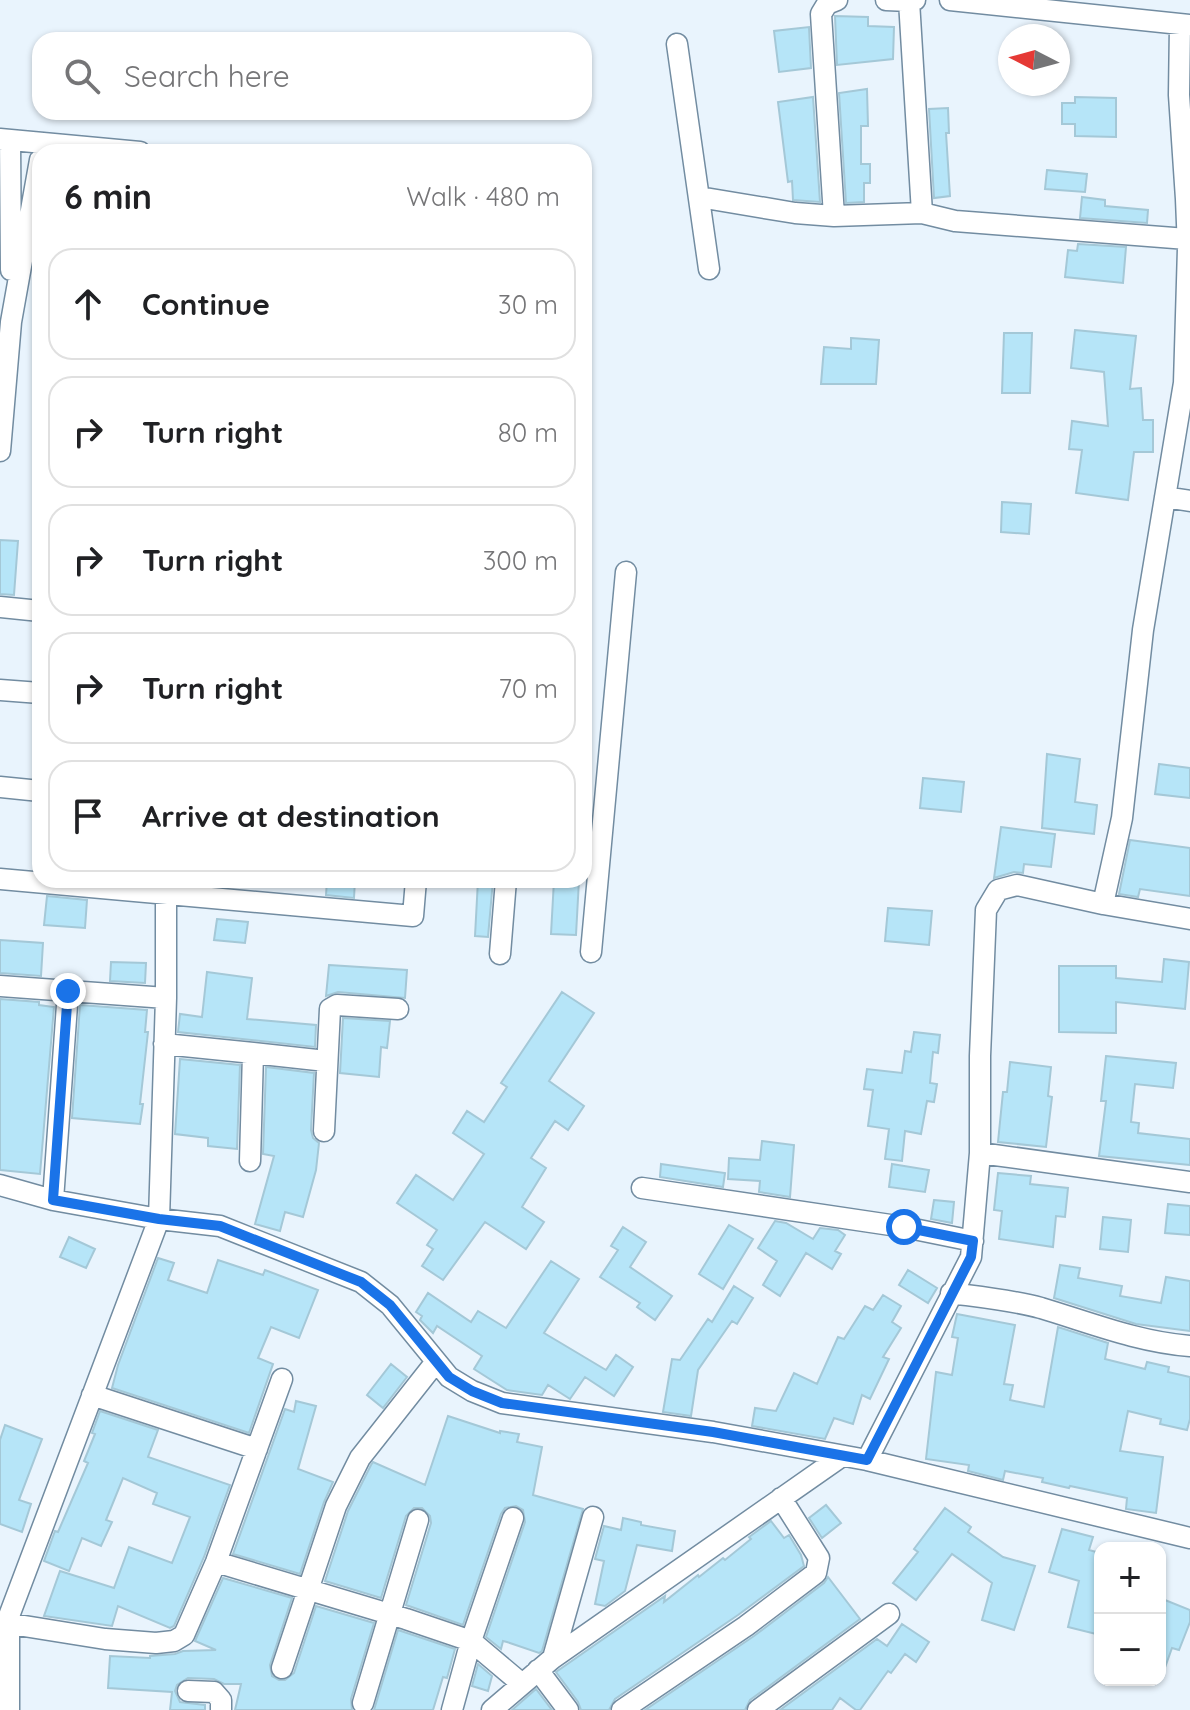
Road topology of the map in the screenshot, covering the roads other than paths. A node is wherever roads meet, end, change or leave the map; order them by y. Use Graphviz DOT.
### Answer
graph roads {
  1 [pos="837,0"];
  2 [pos="886,0"];
  3 [pos="950,0"];
  4 [pos="912,1"];
  5 [pos="1185,25"];
  6 [pos="677,44"];
  7 [pos="5,140"];
  8 [pos="32,149"];
  9 [pos="699,197"];
  10 [pos="1188,199"];
  11 [pos="32,203"];
  12 [pos="922,213"];
  13 [pos="834,216"];
  14 [pos="1187,239"];
  15 [pos="709,269"];
  16 [pos="11,322"];
  17 [pos="0,451"];
  18 [pos="1165,497"];
  19 [pos="1190,501"];
  20 [pos="626,572"];
  21 [pos="0,607"];
  22 [pos="32,610"];
  23 [pos="0,690"];
  24 [pos="32,692"];
  25 [pos="0,787"];
  26 [pos="32,790"];
  27 [pos="592,835"];
  28 [pos="0,879"];
  29 [pos="32,881"];
  30 [pos="166,888"];
  31 [pos="175,888"];
  32 [pos="415,888"];
  33 [pos="505,888"];
  34 [pos="592,888"];
  35 [pos="1103,904"];
  36 [pos="1190,919"];
  37 [pos="591,952"];
  38 [pos="500,954"];
  39 [pos="0,986"];
  40 [pos="68,991"];
  41 [pos="166,998"];
  42 [pos="398,1009"];
  43 [pos="164,1044"];
  44 [pos="253,1053"];
  45 [pos="326,1061"];
  46 [pos="324,1131"];
  47 [pos="980,1153"];
  48 [pos="250,1161"];
  49 [pos="1190,1182"];
  50 [pos="0,1185"];
  51 [pos="642,1188"];
  52 [pos="53,1200"];
  53 [pos="159,1219"];
  54 [pos="973,1241"];
  55 [pos="951,1293"];
  56 [pos="1190,1346"];
  57 [pos="435,1363"];
  58 [pos="282,1379"];
  59 [pos="92,1395"];
  60 [pos="257,1449"];
  61 [pos="842,1456"];
  62 [pos="867,1460"];
  63 [pos="781,1498"];
  64 [pos="593,1517"];
  65 [pos="513,1518"];
  66 [pos="418,1520"];
  67 [pos="1190,1538"];
  68 [pos="216,1562"];
  69 [pos="308,1589"];
  70 [pos="389,1614"];
  71 [pos="889,1614"];
  72 [pos="4,1623"];
  73 [pos="471,1641"];
  74 [pos="546,1664"];
  75 [pos="282,1668"];
  76 [pos="522,1684"];
  77 [pos="188,1691"];
  78 [pos="363,1703"];
  79 [pos="9,1710"];
  80 [pos="221,1710"];
  81 [pos="452,1710"];
  82 [pos="492,1710"];
  83 [pos="568,1710"];
  84 [pos="622,1710"];
  85 [pos="758,1710"];
  1 -- 13 [label="street"];
  2 -- 4 [label="street"];
  3 -- 5 [label="street"];
  4 -- 12 [label="street"];
  5 -- 10 [label="street"];
  6 -- 9 [label="street"];
  7 -- 8 [label="street"];
  7 -- 16 [label="street"];
  9 -- 13 [label="street"];
  9 -- 15 [label="street"];
  10 -- 14 [label="street"];
  11 -- 16 [label="street"];
  12 -- 13 [label="street"];
  12 -- 14 [label="street"];
  14 -- 18 [label="street"];
  16 -- 17 [label="street"];
  18 -- 19 [label="street"];
  18 -- 35 [label="street"];
  20 -- 27 [label="street"];
  21 -- 22 [label="street"];
  23 -- 24 [label="street"];
  25 -- 26 [label="street"];
  28 -- 29 [label="street"];
  30 -- 41 [label="street"];
  31 -- 32 [label="street"];
  33 -- 38 [label="street"];
  34 -- 37 [label="street"];
  35 -- 36 [label="street"];
  35 -- 47 [label="street"];
  39 -- 40 [label="street"];
  40 -- 41 [label="street"];
  40 -- 52 [label="street"];
  41 -- 43 [label="street"];
  42 -- 45 [label="street"];
  43 -- 44 [label="street"];
  43 -- 53 [label="street"];
  44 -- 45 [label="street"];
  44 -- 48 [label="street"];
  45 -- 46 [label="street"];
  47 -- 49 [label="street"];
  47 -- 54 [label="street"];
  50 -- 52 [label="street"];
  51 -- 54 [label="street"];
  52 -- 53 [label="street"];
  53 -- 57 [label="street"];
  53 -- 59 [label="street"];
  54 -- 55 [label="street"];
  55 -- 56 [label="street"];
  55 -- 62 [label="street"];
  57 -- 61 [label="street"];
  57 -- 69 [label="street"];
  58 -- 60 [label="street"];
  59 -- 60 [label="street"];
  59 -- 72 [label="street"];
  60 -- 68 [label="street"];
  61 -- 62 [label="street"];
  61 -- 63 [label="street"];
  62 -- 67 [label="street"];
  63 -- 74 [label="street"];
  63 -- 84 [label="street"];
  64 -- 74 [label="street"];
  65 -- 73 [label="street"];
  66 -- 70 [label="street"];
  68 -- 69 [label="street"];
  68 -- 72 [label="street"];
  69 -- 70 [label="street"];
  69 -- 75 [label="street"];
  70 -- 73 [label="street"];
  70 -- 78 [label="street"];
  71 -- 85 [label="street"];
  72 -- 79 [label="street"];
  73 -- 76 [label="street"];
  73 -- 81 [label="street"];
  74 -- 76 [label="street"];
  74 -- 83 [label="street"];
  76 -- 82 [label="street"];
  77 -- 80 [label="street"];
}
